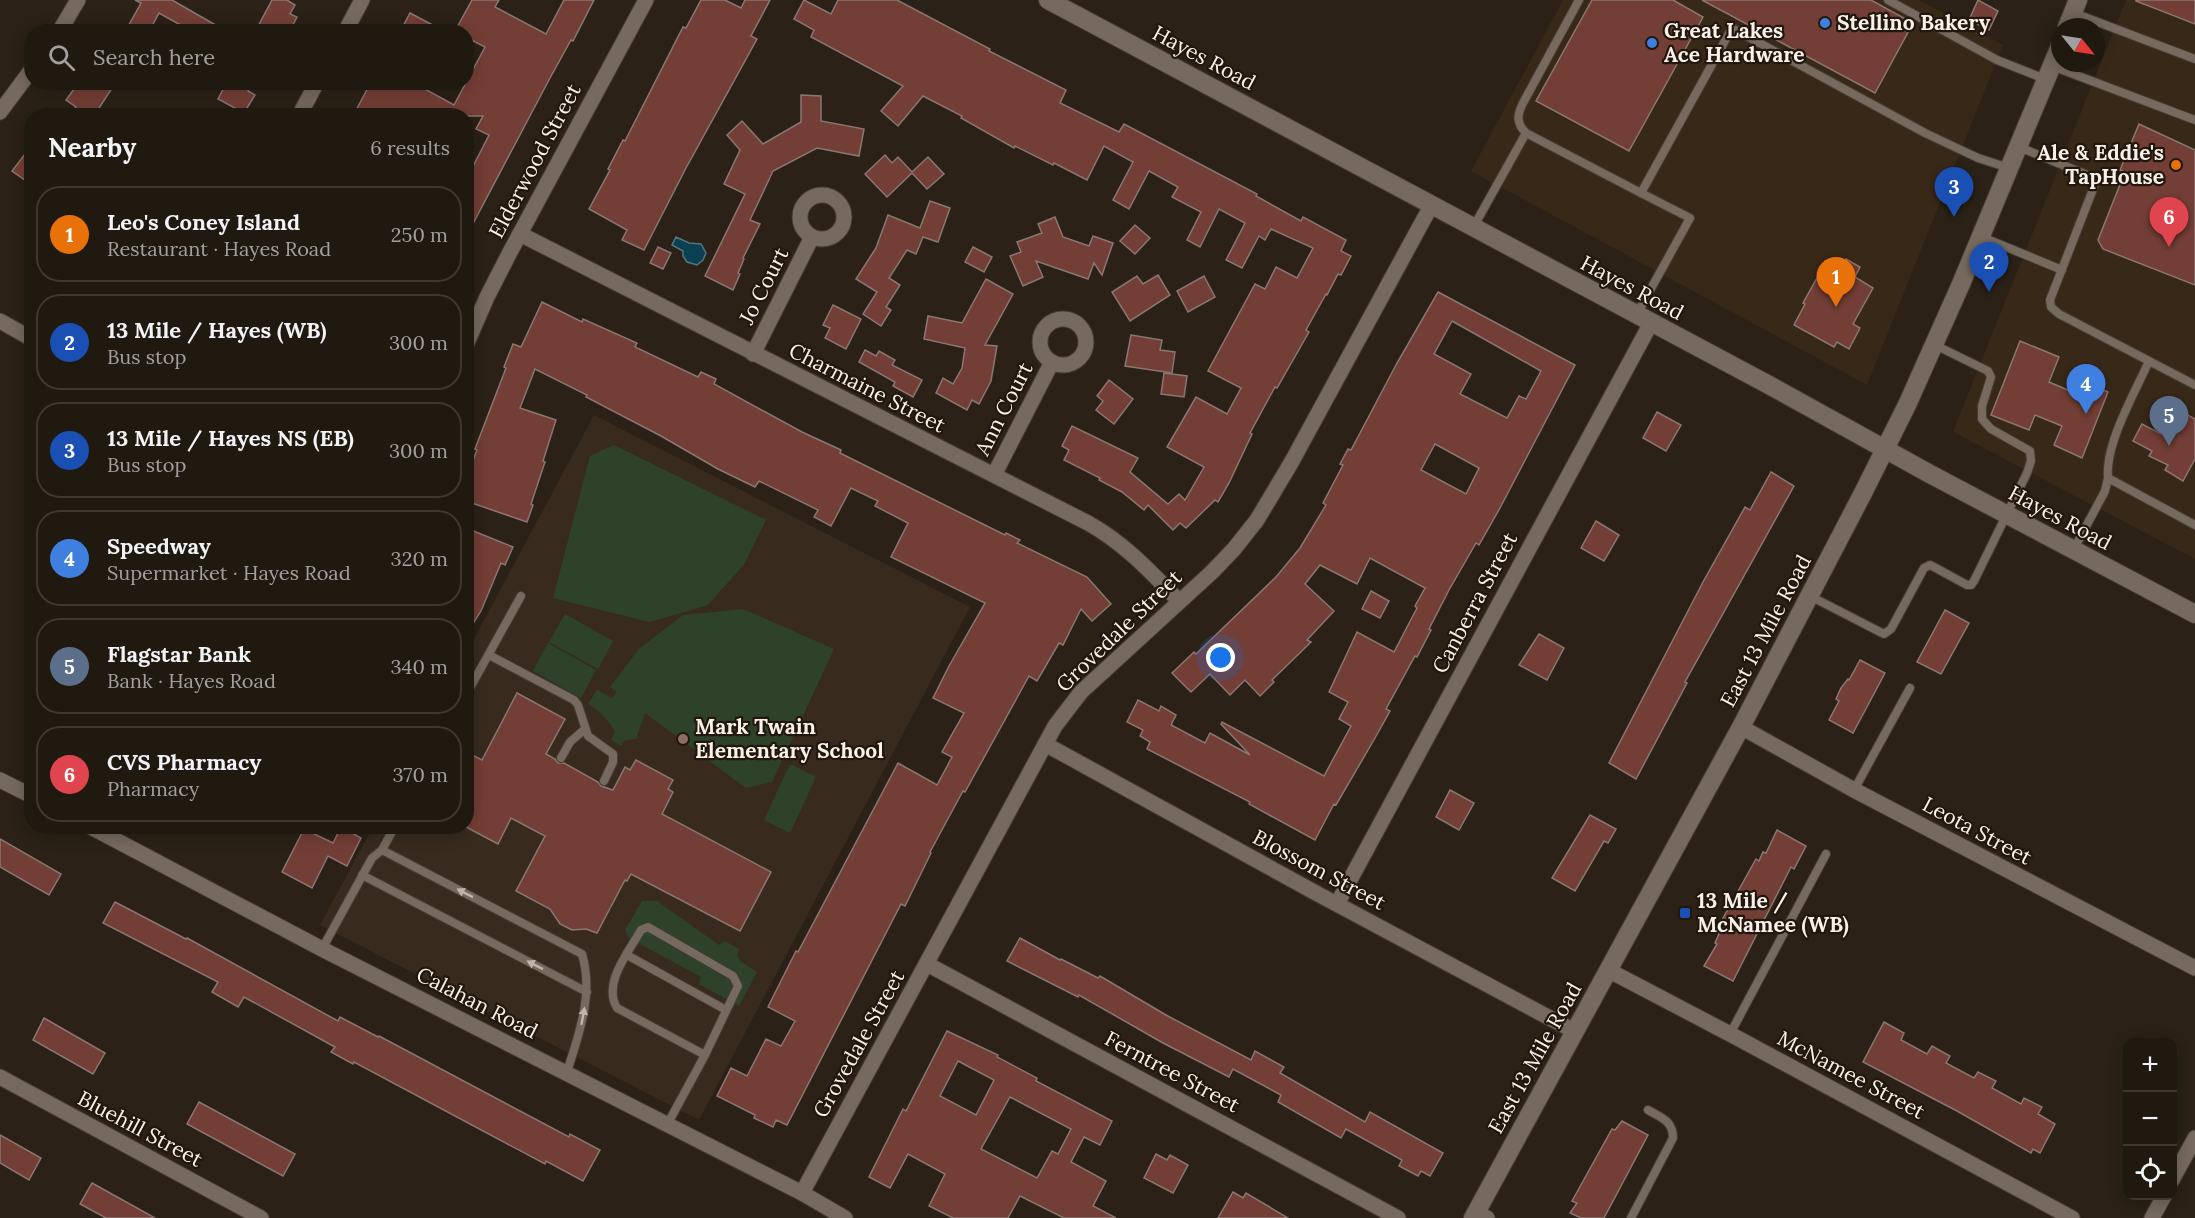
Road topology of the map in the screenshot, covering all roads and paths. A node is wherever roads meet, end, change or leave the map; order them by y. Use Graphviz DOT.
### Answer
graph roads {
  1 [pos="78,0"];
  2 [pos="362,0"];
  3 [pos="646,0"];
  4 [pos="1048,0"];
  5 [pos="1579,0"];
  6 [pos="1888,0"];
  7 [pos="2073,13"];
  8 [pos="64,24"];
  9 [pos="349,24"];
  10 [pos="2195,59"];
  11 [pos="2051,68"];
  12 [pos="2049,73"];
  13 [pos="24,80"];
  14 [pos="313,90"];
  15 [pos="303,108"];
  16 [pos="0,112"];
  17 [pos="2195,120"];
  18 [pos="1526,133"];
  19 [pos="2019,147"];
  20 [pos="2011,168"];
  21 [pos="1641,193"];
  22 [pos="1431,206"];
  23 [pos="1473,228"];
  24 [pos="520,234"];
  25 [pos="812,237"];
  26 [pos="1982,237"];
  27 [pos="2062,270"];
  28 [pos="1644,320"];
  29 [pos="0,321"];
  30 [pos="474,327"];
  31 [pos="24,334"];
  32 [pos="1934,345"];
  33 [pos="753,354"];
  34 [pos="2149,361"];
  35 [pos="1052,362"];
  36 [pos="2195,385"];
  37 [pos="1885,449"];
  38 [pos="994,475"];
  39 [pos="2108,478"];
  40 [pos="2006,514"];
  41 [pos="2195,525"];
  42 [pos="2073,551"];
  43 [pos="521,596"];
  44 [pos="1810,596"];
  45 [pos="1179,601"];
  46 [pos="2195,614"];
  47 [pos="489,655"];
  48 [pos="474,681"];
  49 [pos="1910,688"];
  50 [pos="1741,727"];
  51 [pos="585,729"];
  52 [pos="1045,744"];
  53 [pos="561,758"];
  54 [pos="0,780"];
  55 [pos="603,781"];
  56 [pos="24,790"];
  57 [pos="1854,790"];
  58 [pos="104,834"];
  59 [pos="390,834"];
  60 [pos="382,850"];
  61 [pos="1826,854"];
  62 [pos="362,875"];
  63 [pos="1337,904"];
  64 [pos="322,949"];
  65 [pos="627,955"];
  66 [pos="927,964"];
  67 [pos="2195,968"];
  68 [pos="1608,970"];
  69 [pos="587,992"];
  70 [pos="726,1010"];
  71 [pos="1574,1031"];
  72 [pos="1730,1034"];
  73 [pos="705,1055"];
  74 [pos="567,1072"];
  75 [pos="0,1077"];
  76 [pos="1648,1110"];
  77 [pos="667,1125"];
  78 [pos="2195,1138"];
  79 [pos="2177,1171"];
  80 [pos="802,1193"];
  81 [pos="2162,1200"];
  82 [pos="1479,1216"];
  83 [pos="261,1218"];
  84 [pos="845,1218"];
  85 [pos="1398,1218"];
  86 [pos="1631,1218"];
  87 [pos="2072,1218"];
  88 [pos="2152,1218"];
  1 -- 8 [label="street"];
  2 -- 9 [label="street"];
  3 -- 24 [label="street, Elderwood Street"];
  4 -- 22 [label="main road, Hayes Road"];
  5 -- 18 [label="lane"];
  6 -- 12 [label="lane"];
  7 -- 10 [label="lane"];
  11 -- 12 [label="main road, East 13 Mile Road"];
  12 -- 17 [label="lane"];
  12 -- 19 [label="main road, East 13 Mile Road"];
  13 -- 16 [label="street"];
  14 -- 15 [label="street"];
  18 -- 21 [label="lane"];
  18 -- 23 [label="lane"];
  19 -- 20 [label="main road, East 13 Mile Road"];
  19 -- 27 [label="lane"];
  20 -- 21 [label="lane"];
  20 -- 26 [label="main road, East 13 Mile Road"];
  21 -- 28 [label="lane"];
  22 -- 23 [label="main road, Hayes Road"];
  22 -- 45 [label="street, Grovedale Street"];
  23 -- 28 [label="main road, Hayes Road"];
  24 -- 30 [label="street, Elderwood Street"];
  24 -- 33 [label="street, Charmaine Street"];
  25 -- 33 [label="street, Jo Court"];
  26 -- 27 [label="lane"];
  26 -- 32 [label="main road, East 13 Mile Road"];
  27 -- 34 [label="lane"];
  28 -- 37 [label="main road, Hayes Road"];
  28 -- 63 [label="street, Canberra Street"];
  29 -- 31 [label="street"];
  32 -- 37 [label="main road, East 13 Mile Road"];
  32 -- 40 [label="lane"];
  33 -- 38 [label="street, Charmaine Street"];
  34 -- 36 [label="lane"];
  34 -- 39 [label="lane"];
  35 -- 38 [label="street, Ann Court"];
  37 -- 40 [label="main road, Hayes Road"];
  37 -- 44 [label="main road, East 13 Mile Road"];
  38 -- 45 [label="street, Charmaine Street"];
  39 -- 41 [label="lane"];
  39 -- 42 [label="lane"];
  40 -- 42 [label="main road, Hayes Road"];
  40 -- 44 [label="lane"];
  42 -- 46 [label="main road, Hayes Road"];
  43 -- 47 [label="lane"];
  44 -- 50 [label="main road, East 13 Mile Road"];
  45 -- 52 [label="street, Grovedale Street"];
  47 -- 48 [label="lane"];
  47 -- 51 [label="lane"];
  49 -- 57 [label="lane"];
  50 -- 57 [label="street, Leota Street"];
  50 -- 68 [label="main road, East 13 Mile Road"];
  51 -- 53 [label="lane"];
  51 -- 55 [label="lane"];
  52 -- 63 [label="street, Blossom Street"];
  52 -- 66 [label="street, Grovedale Street"];
  54 -- 56 [label="street"];
  57 -- 67 [label="street, Leota Street"];
  58 -- 64 [label="street, Calahan Road"];
  59 -- 60 [label="lane"];
  60 -- 62 [label="lane"];
  69 -- 60 [label="lane, one-way"];
  61 -- 72 [label="lane"];
  62 -- 64 [label="lane"];
  69 -- 62 [label="lane, one-way"];
  63 -- 71 [label="street, Blossom Street"];
  64 -- 74 [label="street, Calahan Road"];
  65 -- 70 [label="lane"];
  65 -- 70 [label="lane"];
  65 -- 73 [label="lane"];
  66 -- 80 [label="street, Grovedale Street"];
  66 -- 85 [label="street, Ferntree Street"];
  68 -- 71 [label="main road, East 13 Mile Road"];
  68 -- 72 [label="street, McNamee Street"];
  74 -- 69 [label="lane, one-way"];
  70 -- 73 [label="lane"];
  71 -- 82 [label="main road, East 13 Mile Road"];
  72 -- 87 [label="street, McNamee Street"];
  73 -- 77 [label="lane"];
  74 -- 77 [label="street, Calahan Road"];
  75 -- 83 [label="street, Bluehill Street"];
  76 -- 86 [label="lane"];
  77 -- 80 [label="street, Calahan Road"];
  78 -- 79 [label="street"];
  80 -- 84 [label="street, Calahan Road"];
  81 -- 88 [label="street"];
}
